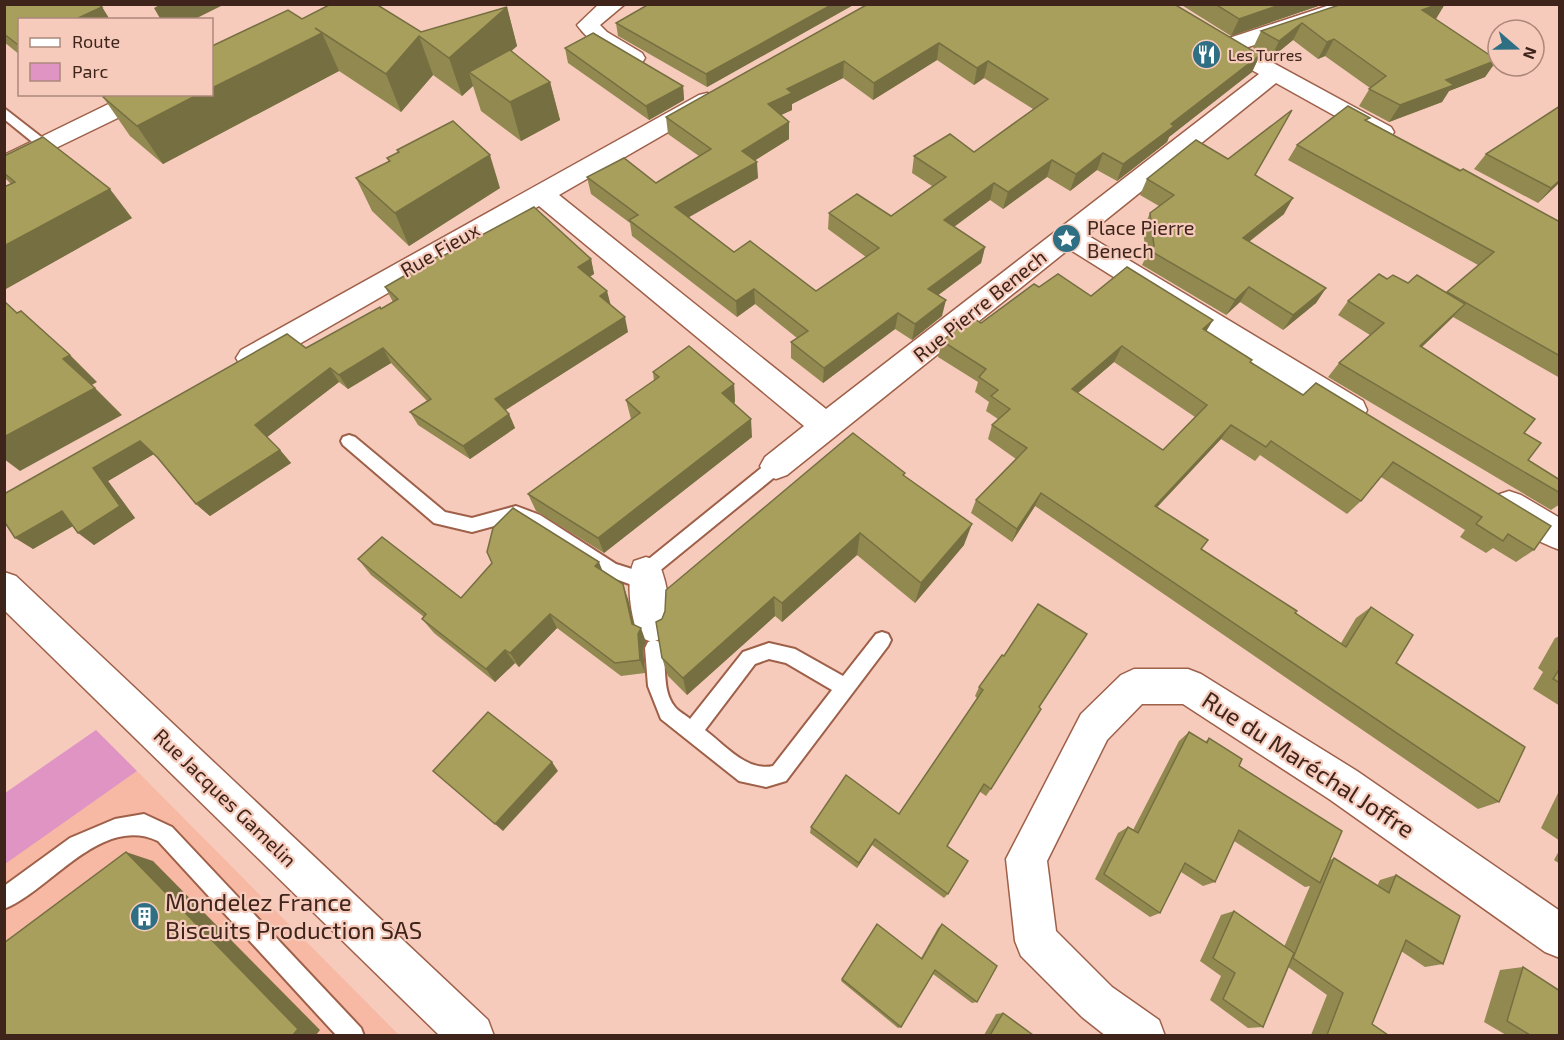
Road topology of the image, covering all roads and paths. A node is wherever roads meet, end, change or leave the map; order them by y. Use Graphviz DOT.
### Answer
graph roads {
  1 [pos="615,4"];
  2 [pos="1356,4"];
  3 [pos="656,71"];
  4 [pos="1275,74"];
  5 [pos="706,92"];
  6 [pos="145,96"];
  7 [pos="4,112"];
  8 [pos="1404,144"];
  9 [pos="45,146"];
  10 [pos="4,165"];
  11 [pos="540,193"];
  12 [pos="1067,236"];
  13 [pos="230,370"];
  14 [pos="1379,426"];
  15 [pos="827,427"];
  16 [pos="349,441"];
  17 [pos="776,466"];
  18 [pos="1489,493"];
  19 [pos="1560,536"];
  20 [pos="646,572"];
  21 [pos="4,587"];
  22 [pos="653,637"];
  23 [pos="882,640"];
  24 [pos="846,688"];
  25 [pos="692,732"];
  26 [pos="4,899"];
  27 [pos="1560,937"];
  28 [pos="353,1035"];
  29 [pos="472,1035"];
  30 [pos="1143,1035"];
  1 -- 3 [label="street"];
  2 -- 4 [label="street"];
  4 -- 8 [label="street"];
  4 -- 12 [label="street, Rue Pierre Benech"];
  5 -- 11 [label="street, Rue Fieux"];
  6 -- 9 [label="street"];
  7 -- 9 [label="lane"];
  9 -- 10 [label="street"];
  11 -- 13 [label="street, Rue Fieux"];
  11 -- 15 [label="street"];
  12 -- 14 [label="street"];
  12 -- 15 [label="street, Rue Pierre Benech"];
  15 -- 17 [label="street, Rue Pierre Benech"];
  16 -- 20 [label="lane"];
  17 -- 20 [label="lane"];
  18 -- 19 [label="street"];
  20 -- 22 [label="street"];
  21 -- 29 [label="street, Rue Jacques Gamelin"];
  22 -- 25 [label="lane"];
  23 -- 24 [label="lane"];
  24 -- 25 [label="lane"];
  24 -- 25 [label="lane"];
  26 -- 28 [label="lane"];
  27 -- 30 [label="street, Rue du Maréchal Joffre"];
}
